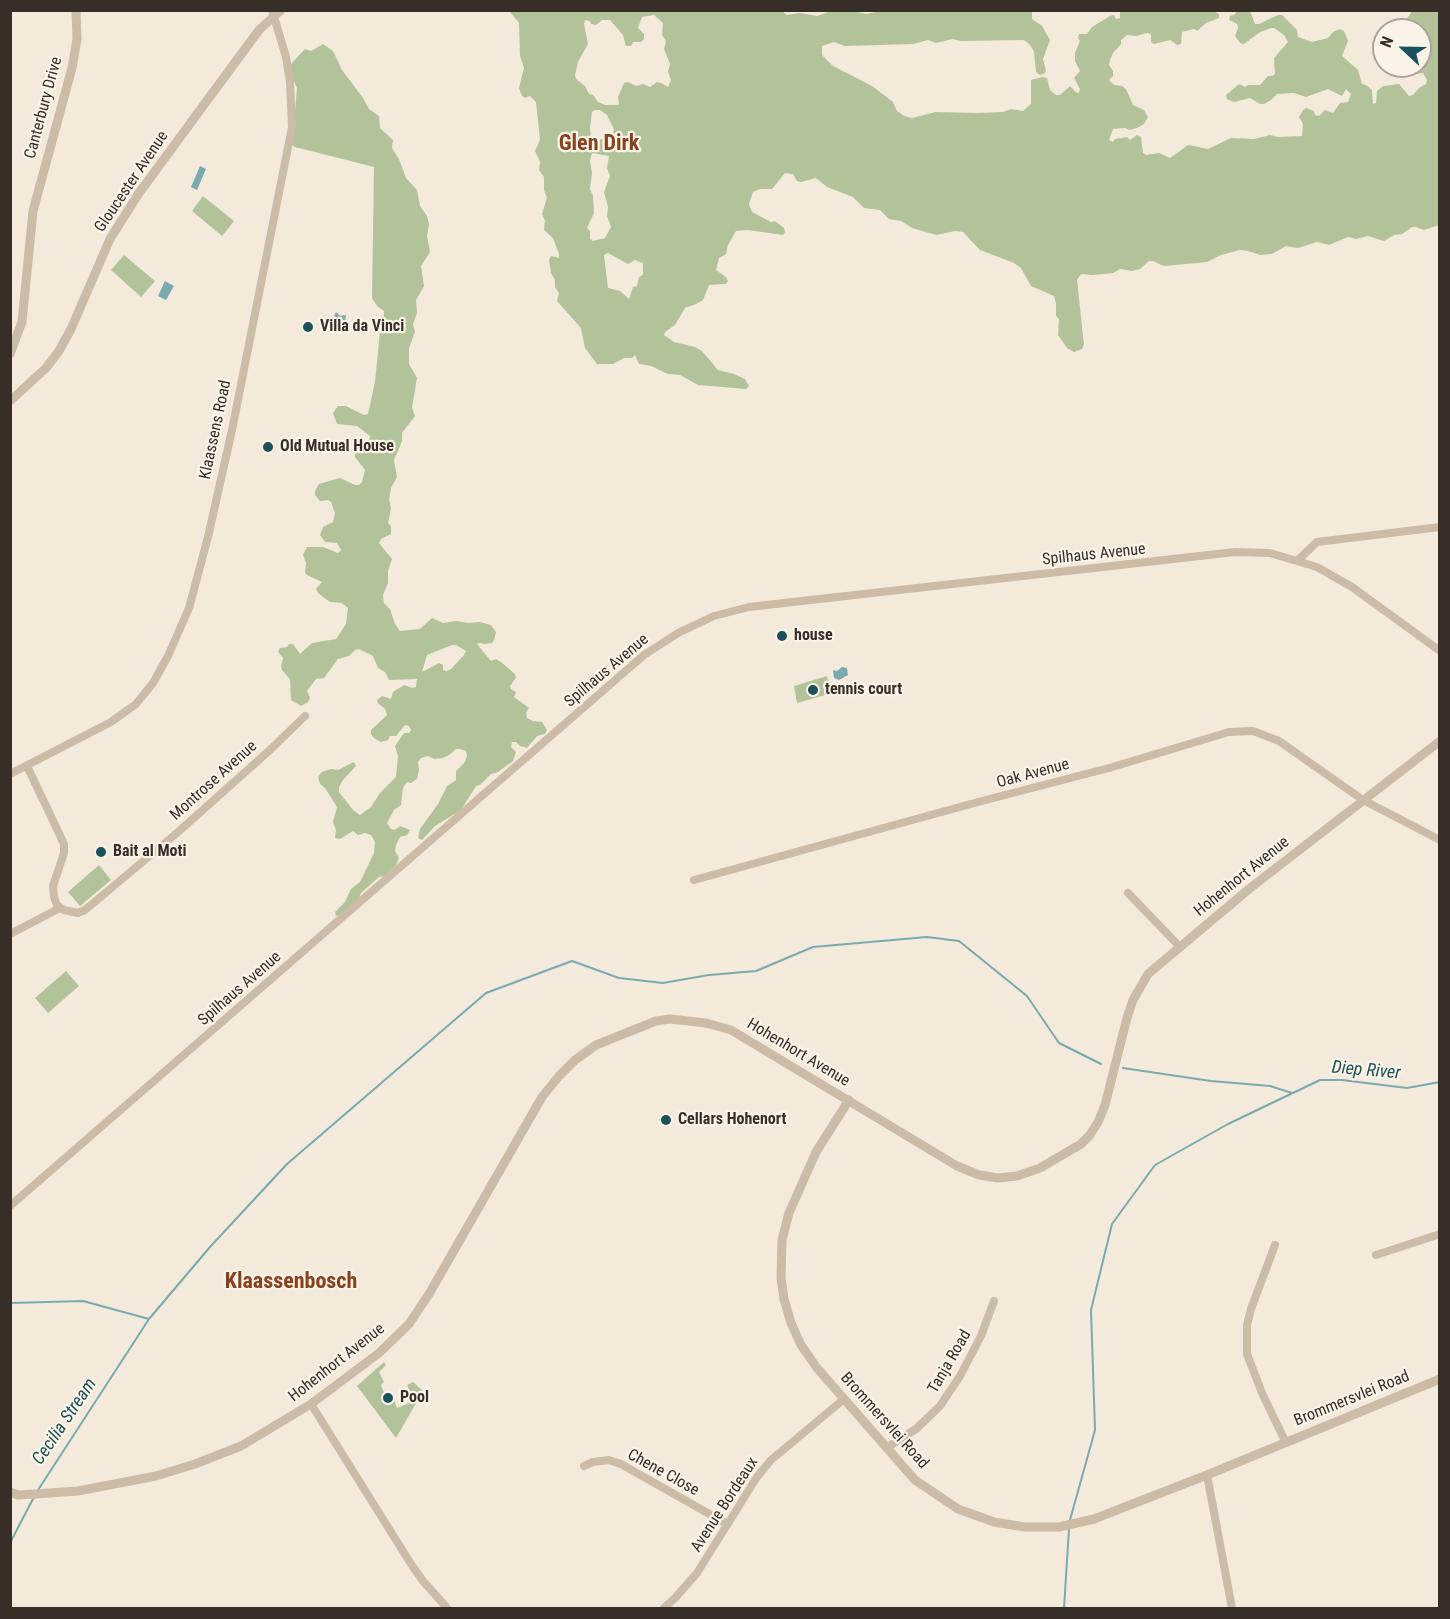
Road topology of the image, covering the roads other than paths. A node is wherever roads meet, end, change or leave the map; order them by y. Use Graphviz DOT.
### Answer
graph roads {
  1 [pos="76,10"];
  2 [pos="276,13"];
  3 [pos="10,354"];
  4 [pos="10,401"];
  5 [pos="1440,527"];
  6 [pos="1297,561"];
  7 [pos="1438,652"];
  8 [pos="305,716"];
  9 [pos="1440,741"];
  10 [pos="27,766"];
  11 [pos="10,774"];
  12 [pos="1363,800"];
  13 [pos="1440,840"];
  14 [pos="694,880"];
  15 [pos="1128,892"];
  16 [pos="60,908"];
  17 [pos="10,934"];
  18 [pos="1180,947"];
  19 [pos="849,1100"];
  20 [pos="10,1206"];
  21 [pos="1440,1234"];
  22 [pos="1275,1245"];
  23 [pos="1376,1255"];
  24 [pos="994,1301"];
  25 [pos="1440,1379"];
  26 [pos="844,1399"];
  27 [pos="311,1404"];
  28 [pos="1286,1443"];
  29 [pos="886,1448"];
  30 [pos="584,1466"];
  31 [pos="1207,1475"];
  32 [pos="10,1492"];
  33 [pos="727,1524"];
  34 [pos="447,1608"];
  35 [pos="664,1608"];
  36 [pos="1232,1608"];
  1 -- 3 [label="street, Canterbury Drive"];
  2 -- 4 [label="street, Gloucester Avenue"];
  2 -- 10 [label="street, Klaassens Road"];
  5 -- 6 [label="street"];
  6 -- 7 [label="street, Spilhaus Avenue"];
  6 -- 20 [label="street, Spilhaus Avenue"];
  8 -- 16 [label="street, Montrose Avenue"];
  9 -- 12 [label="street, Hohenhort Avenue"];
  10 -- 11 [label="street, Klaassens Road"];
  10 -- 16 [label="street"];
  12 -- 13 [label="street, Oak Avenue"];
  12 -- 14 [label="street, Oak Avenue"];
  12 -- 18 [label="street, Hohenhort Avenue"];
  15 -- 18 [label="street"];
  16 -- 17 [label="street"];
  18 -- 19 [label="street, Hohenhort Avenue"];
  19 -- 26 [label="street, Brommersvlei Road"];
  19 -- 27 [label="street, Hohenhort Avenue"];
  21 -- 23 [label="street"];
  22 -- 28 [label="street"];
  24 -- 29 [label="street, Tanja Road"];
  25 -- 28 [label="street, Brommersvlei Road"];
  26 -- 29 [label="street, Brommersvlei Road"];
  26 -- 33 [label="street, Avenue Bordeaux"];
  27 -- 32 [label="street, Hohenhort Avenue"];
  27 -- 34 [label="street"];
  28 -- 31 [label="street, Brommersvlei Road"];
  29 -- 31 [label="street, Brommersvlei Road"];
  30 -- 33 [label="street, Chene Close"];
  31 -- 36 [label="street"];
  33 -- 35 [label="street, Avenue Bordeaux"];
}
